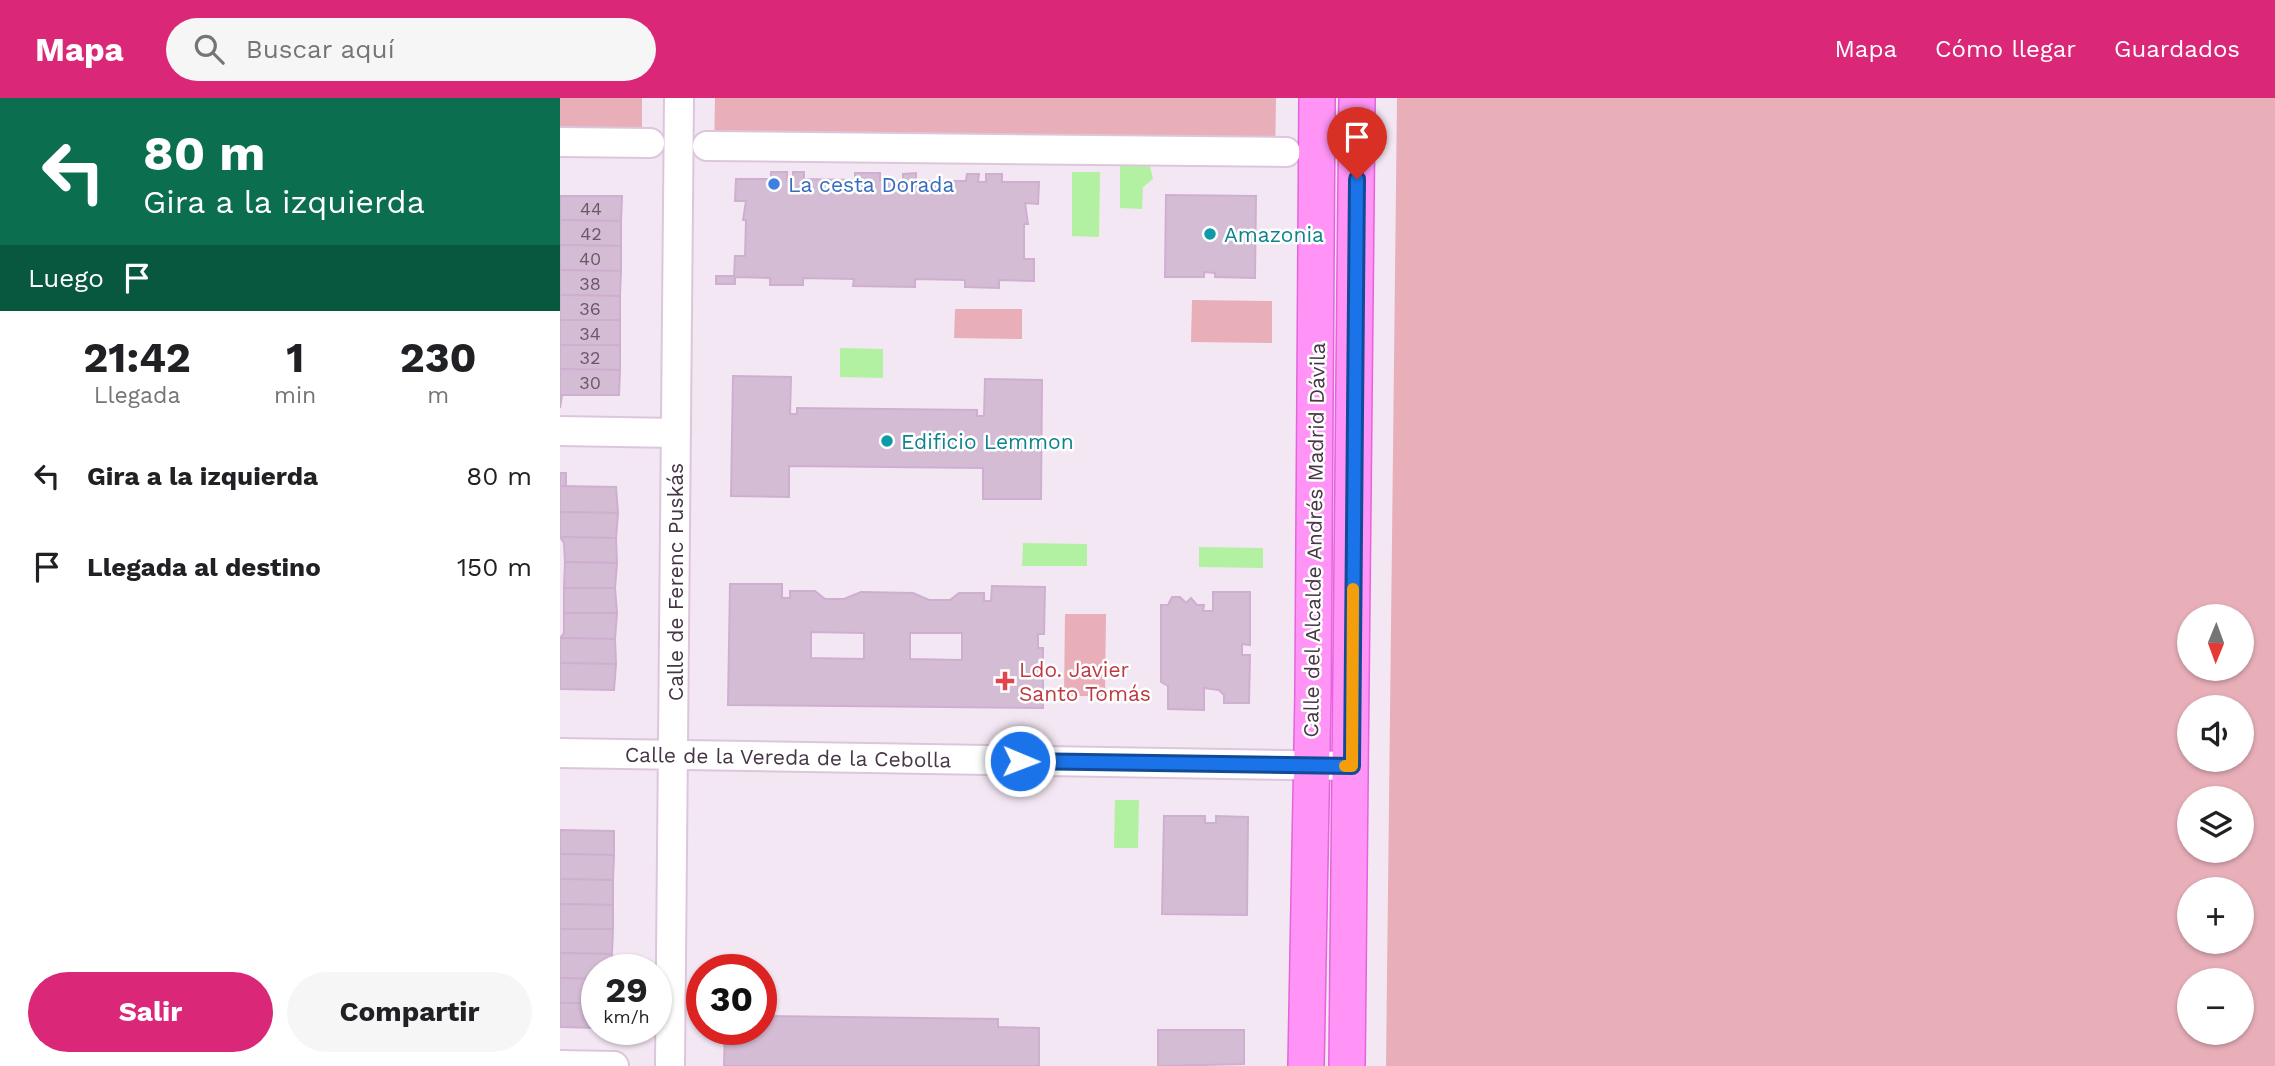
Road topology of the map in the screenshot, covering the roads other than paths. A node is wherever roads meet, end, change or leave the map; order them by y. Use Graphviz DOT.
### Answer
graph roads {
  1 [pos="679,98"];
  2 [pos="1317,98"];
  3 [pos="1357,98"];
  4 [pos="560,142"];
  5 [pos="650,143"];
  6 [pos="707,146"];
  7 [pos="1286,152"];
  8 [pos="560,431"];
  9 [pos="676,433"];
  10 [pos="560,753"];
  11 [pos="674,755"];
  12 [pos="1311,766"];
  13 [pos="1352,766"];
  14 [pos="560,1065"];
  15 [pos="614,1066"];
  16 [pos="670,1066"];
  17 [pos="1306,1066"];
  18 [pos="1347,1066"];
  1 -- 9 [label="street, Calle de Ferenc Puskás"];
  2 -- 12 [label="main road, Calle del Alcalde Andrés Madrid Dávila"];
  3 -- 13 [label="main road, Calle del Alcalde Andrés Madrid Dávila"];
  4 -- 5 [label="street"];
  6 -- 7 [label="street"];
  8 -- 9 [label="street"];
  9 -- 11 [label="street, Calle de Ferenc Puskás"];
  10 -- 11 [label="street, Calle de la Vereda de la Cebolla"];
  11 -- 12 [label="street, Calle de la Vereda de la Cebolla"];
  11 -- 16 [label="street, Calle de Ferenc Puskás"];
  12 -- 13 [label="street, Calle de la Vereda de la Cebolla"];
  12 -- 17 [label="main road, Calle del Alcalde Andrés Madrid Dávila"];
  13 -- 18 [label="main road, Calle del Alcalde Andrés Madrid Dávila"];
  14 -- 15 [label="street"];
}
